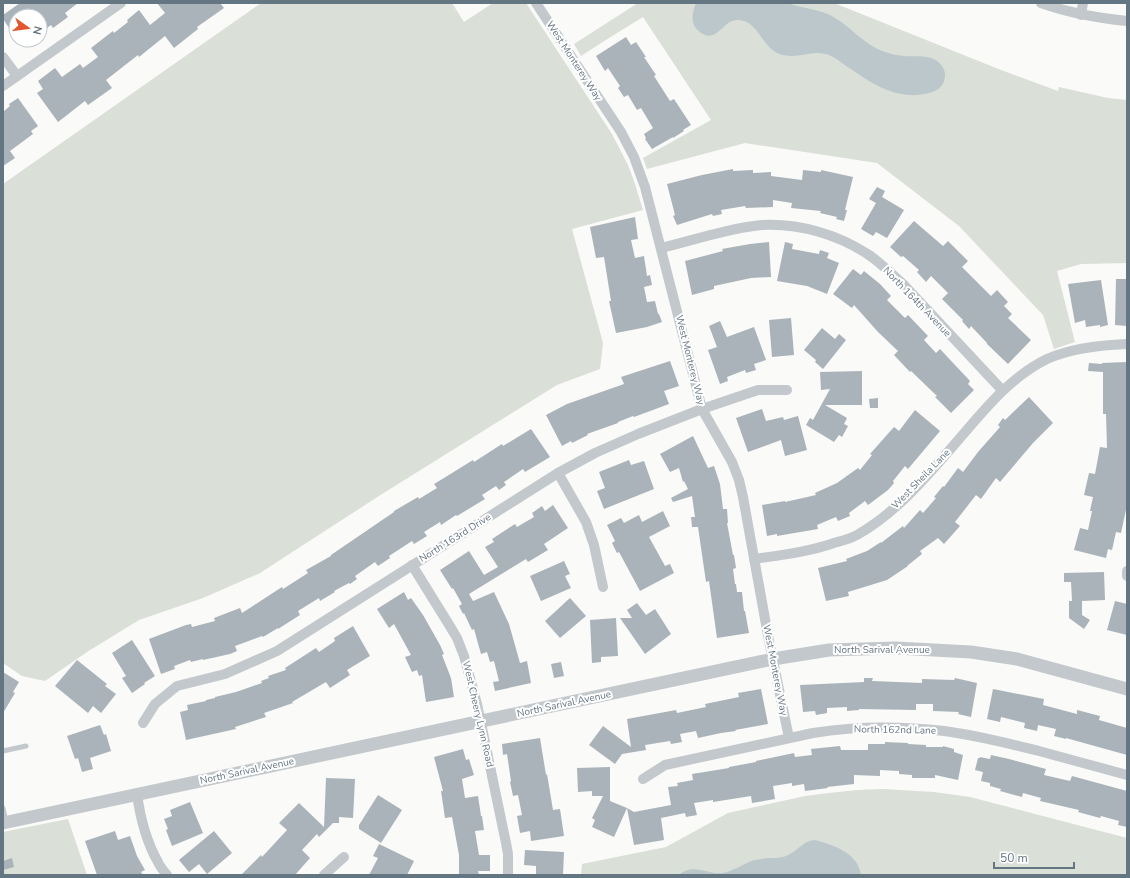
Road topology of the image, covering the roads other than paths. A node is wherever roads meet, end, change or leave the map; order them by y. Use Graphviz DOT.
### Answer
graph roads {
  1 [pos="121,3"];
  2 [pos="536,3"];
  3 [pos="1040,3"];
  4 [pos="1083,3"];
  5 [pos="1081,15"];
  6 [pos="1127,21"];
  7 [pos="3,57"];
  8 [pos="17,76"];
  9 [pos="3,86"];
  10 [pos="662,248"];
  11 [pos="1127,344"];
  12 [pos="788,390"];
  13 [pos="1002,390"];
  14 [pos="702,409"];
  15 [pos="558,473"];
  16 [pos="754,559"];
  17 [pos="412,565"];
  18 [pos="603,587"];
  19 [pos="773,659"];
  20 [pos="1127,689"];
  21 [pos="481,722"];
  22 [pos="143,723"];
  23 [pos="789,738"];
  24 [pos="26,746"];
  25 [pos="3,751"];
  26 [pos="1127,774"];
  27 [pos="642,779"];
  28 [pos="137,794"];
  29 [pos="3,808"];
  30 [pos="4,823"];
  31 [pos="344,857"];
  32 [pos="167,875"];
  33 [pos="324,875"];
  34 [pos="508,875"];
  1 -- 8 [label="street"];
  2 -- 10 [label="street, West Monterey Way"];
  3 -- 5 [label="street"];
  4 -- 5 [label="street"];
  5 -- 6 [label="street"];
  7 -- 8 [label="street"];
  8 -- 9 [label="street"];
  10 -- 13 [label="street, North 164th Avenue"];
  10 -- 14 [label="street, West Monterey Way"];
  11 -- 13 [label="street"];
  12 -- 14 [label="street, North 163rd Drive"];
  13 -- 16 [label="street, West Sheila Lane"];
  14 -- 15 [label="street, North 163rd Drive"];
  14 -- 16 [label="street, West Monterey Way"];
  15 -- 17 [label="street, North 163rd Drive"];
  15 -- 18 [label="street"];
  16 -- 19 [label="street, West Monterey Way"];
  17 -- 21 [label="street, West Cheery Lynn Road"];
  17 -- 22 [label="street, North 163rd Drive"];
  19 -- 20 [label="street, North Sarival Avenue"];
  19 -- 21 [label="street, North Sarival Avenue"];
  19 -- 23 [label="street, West Monterey Way"];
  21 -- 28 [label="street, North Sarival Avenue"];
  21 -- 34 [label="street, West Cheery Lynn Road"];
  23 -- 26 [label="street, North 162nd Lane"];
  23 -- 27 [label="street, North 162nd Lane"];
  24 -- 25 [label="lane"];
  28 -- 30 [label="street, North Sarival Avenue"];
  28 -- 32 [label="street"];
  29 -- 30 [label="lane"];
  31 -- 33 [label="street"];
}
